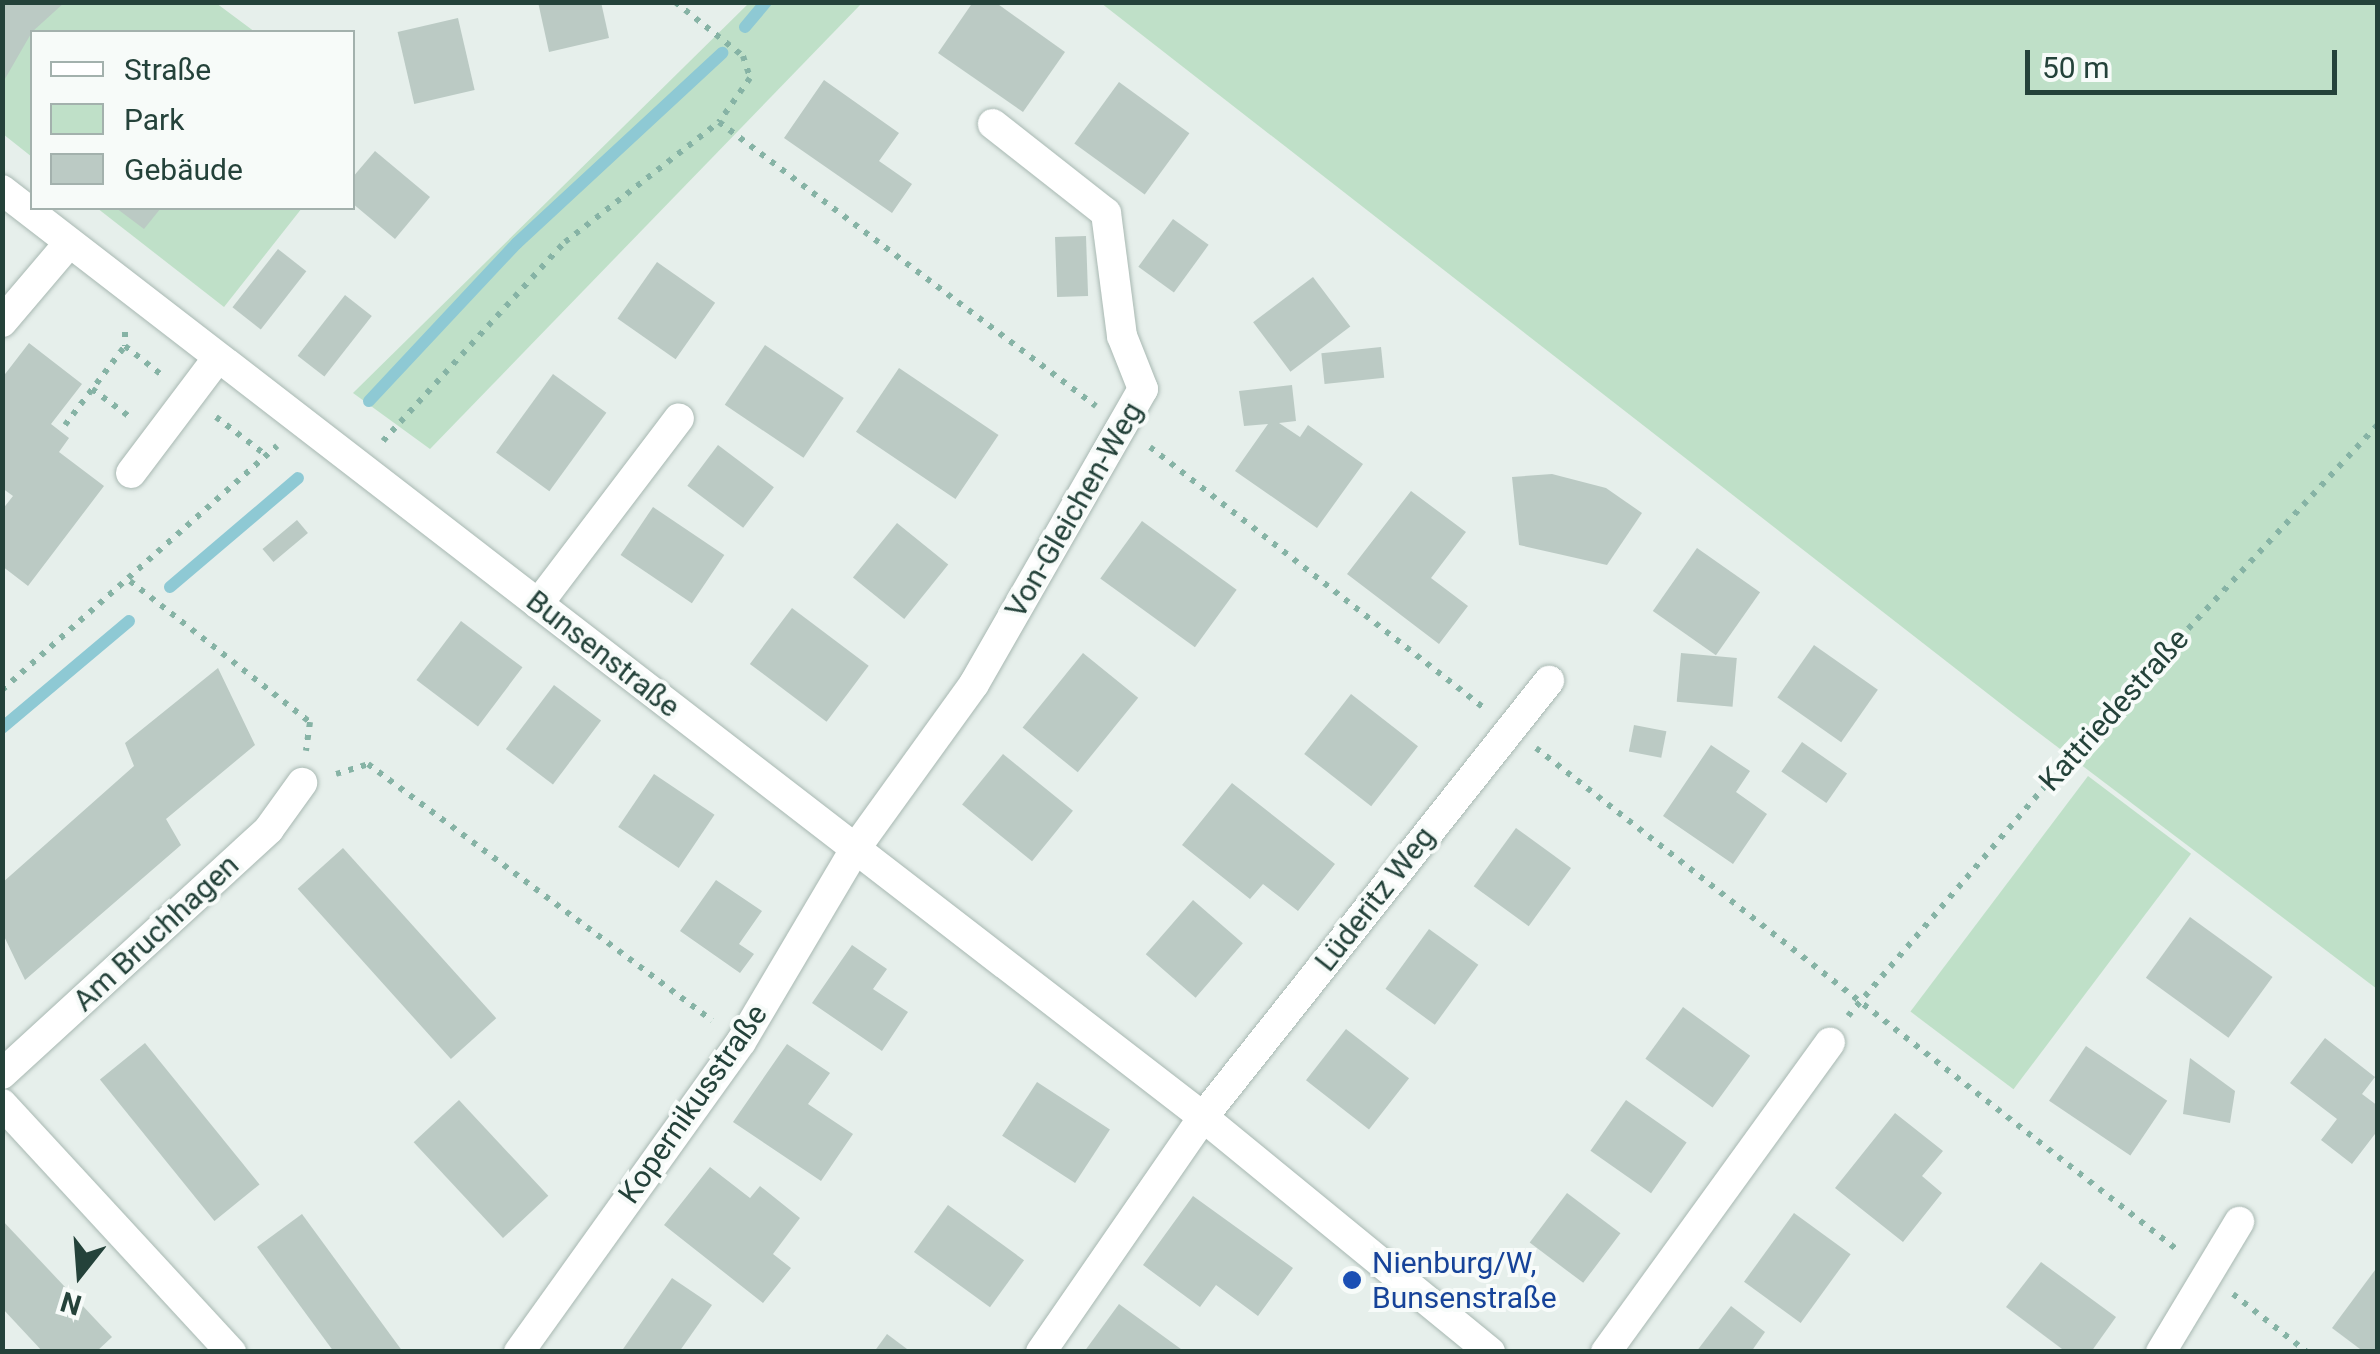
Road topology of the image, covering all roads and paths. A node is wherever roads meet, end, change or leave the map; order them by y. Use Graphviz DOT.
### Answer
graph roads {
  1 [pos="674,2"];
  2 [pos="719,122"];
  3 [pos="993,124"];
  4 [pos="2,190"];
  5 [pos="69,242"];
  6 [pos="110,314"];
  7 [pos="2,322"];
  8 [pos="125,346"];
  9 [pos="217,359"];
  10 [pos="92,389"];
  11 [pos="189,396"];
  12 [pos="679,418"];
  13 [pos="2378,424"];
  14 [pos="65,425"];
  15 [pos="300,425"];
  16 [pos="1122,425"];
  17 [pos="158,438"];
  18 [pos="267,456"];
  19 [pos="357,470"];
  20 [pos="131,472"];
  21 [pos="130,581"];
  22 [pos="538,604"];
  23 [pos="1549,681"];
  24 [pos="2,690"];
  25 [pos="1510,728"];
  26 [pos="302,783"];
  27 [pos="856,849"];
  28 [pos="1858,1002"];
  29 [pos="741,1042"];
  30 [pos="1830,1042"];
  31 [pos="2,1074"];
  32 [pos="2,1104"];
  33 [pos="1203,1117"];
  34 [pos="2239,1222"];
  35 [pos="2204,1271"];
  36 [pos="231,1352"];
  37 [pos="519,1352"];
  38 [pos="1040,1352"];
  39 [pos="1490,1352"];
  40 [pos="1606,1352"];
  41 [pos="2161,1352"];
  42 [pos="2307,1352"];
  1 -- 2 [label="path"];
  2 -- 16 [label="path"];
  2 -- 19 [label="path"];
  3 -- 16 [label="street, Von-Gleichen-Weg"];
  4 -- 5 [label="street, Bunsenstraße"];
  5 -- 7 [label="street"];
  5 -- 9 [label="street, Bunsenstraße"];
  6 -- 8 [label="path"];
  8 -- 10 [label="path"];
  8 -- 11 [label="path"];
  9 -- 11 [label="street"];
  9 -- 15 [label="street, Bunsenstraße"];
  10 -- 14 [label="path"];
  10 -- 17 [label="path"];
  11 -- 17 [label="street"];
  11 -- 18 [label="path"];
  12 -- 22 [label="street"];
  13 -- 28 [label="path, Kattriedestraße"];
  15 -- 18 [label="path"];
  15 -- 19 [label="street, Bunsenstraße"];
  16 -- 25 [label="path"];
  16 -- 27 [label="street, Von-Gleichen-Weg"];
  17 -- 20 [label="street"];
  18 -- 21 [label="path"];
  19 -- 22 [label="street, Bunsenstraße"];
  21 -- 24 [label="path"];
  21 -- 26 [label="path"];
  22 -- 27 [label="street, Bunsenstraße"];
  23 -- 25 [label="street, Lüderitz Weg"];
  25 -- 28 [label="path"];
  25 -- 33 [label="street, Lüderitz Weg"];
  26 -- 29 [label="path"];
  26 -- 31 [label="street, Am Bruchhagen"];
  27 -- 29 [label="street, Kopernikusstraße"];
  27 -- 33 [label="street, Bunsenstraße"];
  28 -- 35 [label="path"];
  29 -- 37 [label="street, Kopernikusstraße"];
  30 -- 40 [label="street"];
  32 -- 36 [label="street"];
  33 -- 38 [label="street"];
  33 -- 39 [label="street, Bunsenstraße"];
  34 -- 35 [label="street"];
  35 -- 41 [label="street"];
  35 -- 42 [label="path"];
}
